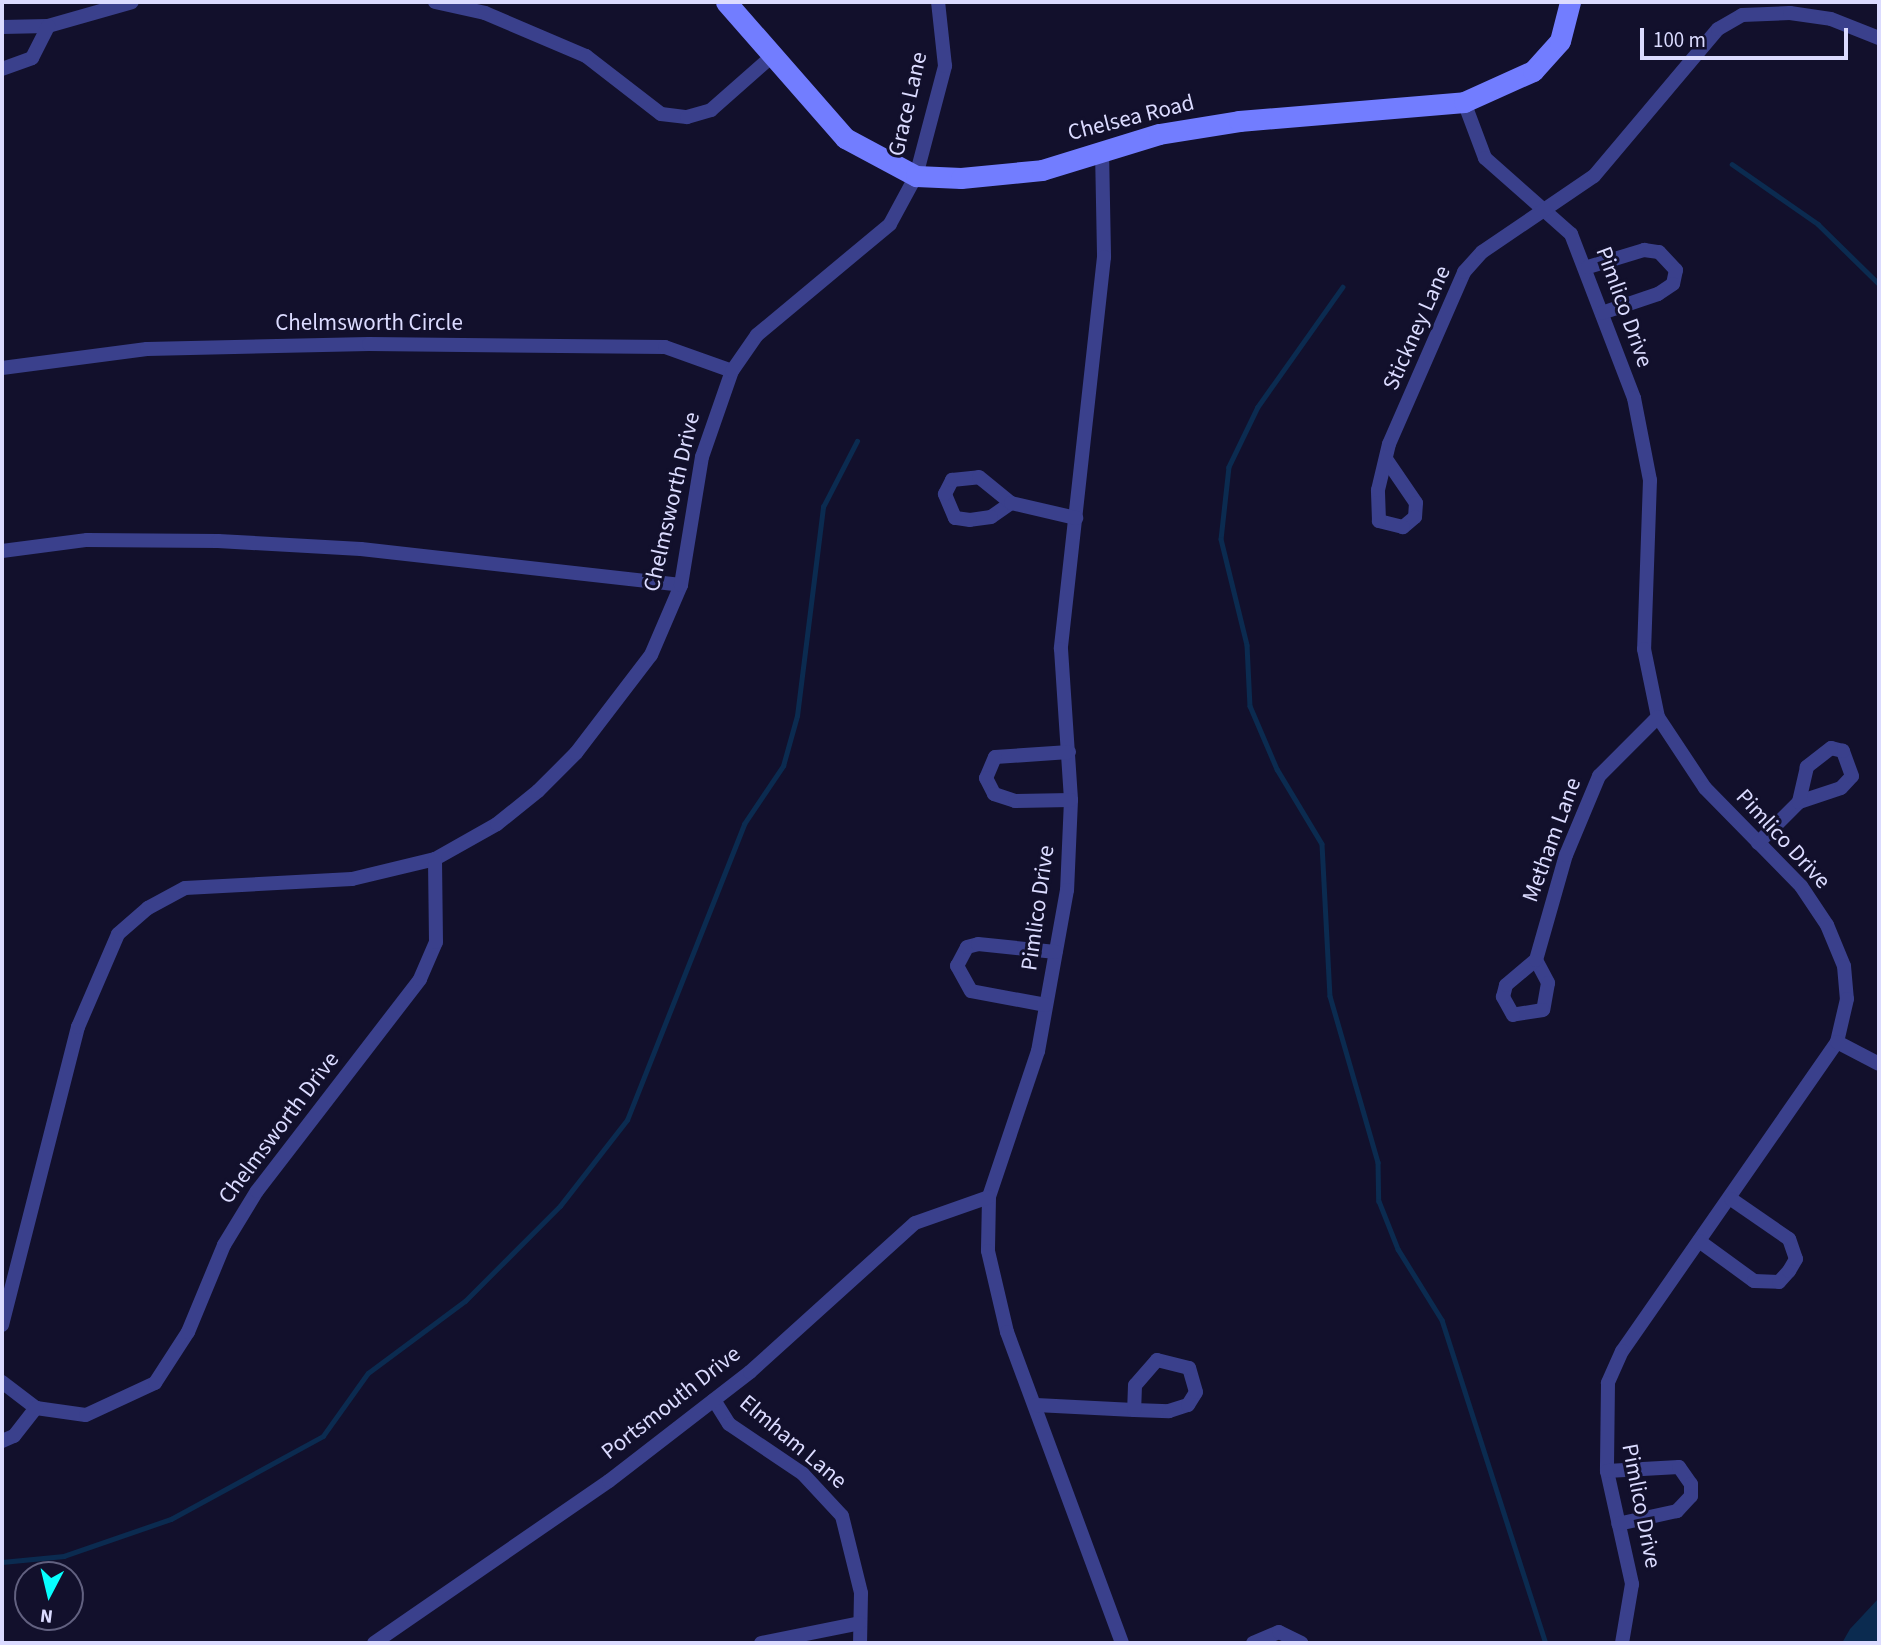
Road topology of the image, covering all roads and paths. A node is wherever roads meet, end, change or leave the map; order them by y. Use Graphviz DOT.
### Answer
graph roads {
  1 [pos="132,2"];
  2 [pos="435,2"];
  3 [pos="726,2"];
  4 [pos="938,2"];
  5 [pos="1570,2"];
  6 [pos="486,7"];
  7 [pos="48,26"];
  8 [pos="2,27"];
  9 [pos="1879,38"];
  10 [pos="770,58"];
  11 [pos="2,69"];
  12 [pos="1464,102"];
  13 [pos="1102,150"];
  14 [pos="916,176"];
  15 [pos="1545,206"];
  16 [pos="1588,267"];
  17 [pos="1602,313"];
  18 [pos="2,368"];
  19 [pos="732,372"];
  20 [pos="1386,459"];
  21 [pos="1011,503"];
  22 [pos="1076,518"];
  23 [pos="2,551"];
  24 [pos="681,585"];
  25 [pos="1658,717"];
  26 [pos="1069,752"];
  27 [pos="1071,800"];
  28 [pos="1799,802"];
  29 [pos="1758,843"];
  30 [pos="435,859"];
  31 [pos="1056,952"];
  32 [pos="1536,960"];
  33 [pos="1046,1005"];
  34 [pos="1837,1042"];
  35 [pos="1879,1064"];
  36 [pos="989,1197"];
  37 [pos="1731,1199"];
  38 [pos="1699,1241"];
  39 [pos="2,1325"];
  40 [pos="2,1382"];
  41 [pos="714,1400"];
  42 [pos="1037,1405"];
  43 [pos="36,1408"];
  44 [pos="1134,1410"];
  45 [pos="2,1441"];
  46 [pos="1607,1471"];
  47 [pos="1618,1524"];
  48 [pos="860,1623"];
  49 [pos="374,1643"];
  50 [pos="761,1643"];
  51 [pos="860,1643"];
  52 [pos="1122,1643"];
  53 [pos="1253,1643"];
  54 [pos="1302,1643"];
  55 [pos="1622,1643"];
  1 -- 7 [label="street"];
  2 -- 6 [label="street"];
  3 -- 10 [label="street"];
  4 -- 14 [label="street, Grace Lane"];
  5 -- 12 [label="street, Chelsea Road"];
  6 -- 10 [label="street"];
  7 -- 8 [label="street"];
  7 -- 11 [label="street"];
  9 -- 15 [label="street, Stickney Lane"];
  10 -- 14 [label="street"];
  12 -- 13 [label="street, Chelsea Road"];
  12 -- 15 [label="street, Pimlico Drive"];
  13 -- 14 [label="street, Chelsea Road"];
  13 -- 22 [label="street, Pimlico Drive"];
  14 -- 19 [label="street, Chelmsworth Drive"];
  15 -- 16 [label="street, Pimlico Drive"];
  15 -- 20 [label="street, Stickney Lane"];
  16 -- 17 [label="street, Pimlico Drive"];
  16 -- 17 [label="street"];
  17 -- 25 [label="street, Pimlico Drive"];
  18 -- 19 [label="street, Chelmsworth Circle"];
  19 -- 24 [label="street, Chelmsworth Drive"];
  21 -- 22 [label="street"];
  22 -- 26 [label="street, Pimlico Drive"];
  23 -- 24 [label="street"];
  24 -- 30 [label="street, Chelmsworth Drive"];
  25 -- 29 [label="street, Pimlico Drive"];
  25 -- 32 [label="street, Metham Lane"];
  26 -- 27 [label="street, Pimlico Drive"];
  26 -- 27 [label="street"];
  27 -- 31 [label="street, Pimlico Drive"];
  28 -- 29 [label="street"];
  29 -- 34 [label="street, Pimlico Drive"];
  30 -- 39 [label="street, Chelmsworth Drive"];
  30 -- 43 [label="street, Chelmsworth Drive"];
  31 -- 33 [label="street, Pimlico Drive"];
  31 -- 33 [label="street"];
  33 -- 36 [label="street, Pimlico Drive"];
  34 -- 35 [label="street"];
  34 -- 37 [label="street, Pimlico Drive"];
  36 -- 41 [label="street, Portsmouth Drive"];
  36 -- 42 [label="street, Pimlico Drive"];
  37 -- 38 [label="street, Pimlico Drive"];
  37 -- 38 [label="street"];
  38 -- 46 [label="street, Pimlico Drive"];
  40 -- 43 [label="street, Chelmsworth Drive"];
  41 -- 48 [label="street, Elmham Lane"];
  41 -- 49 [label="street, Portsmouth Drive"];
  42 -- 44 [label="street"];
  42 -- 52 [label="street, Pimlico Drive"];
  43 -- 45 [label="street"];
  44 -- 44 [label="street"];
  46 -- 47 [label="street, Pimlico Drive"];
  46 -- 47 [label="street"];
  47 -- 55 [label="street, Pimlico Drive"];
  48 -- 50 [label="street"];
  48 -- 51 [label="street, Elmham Lane"];
  53 -- 54 [label="street"];
}
